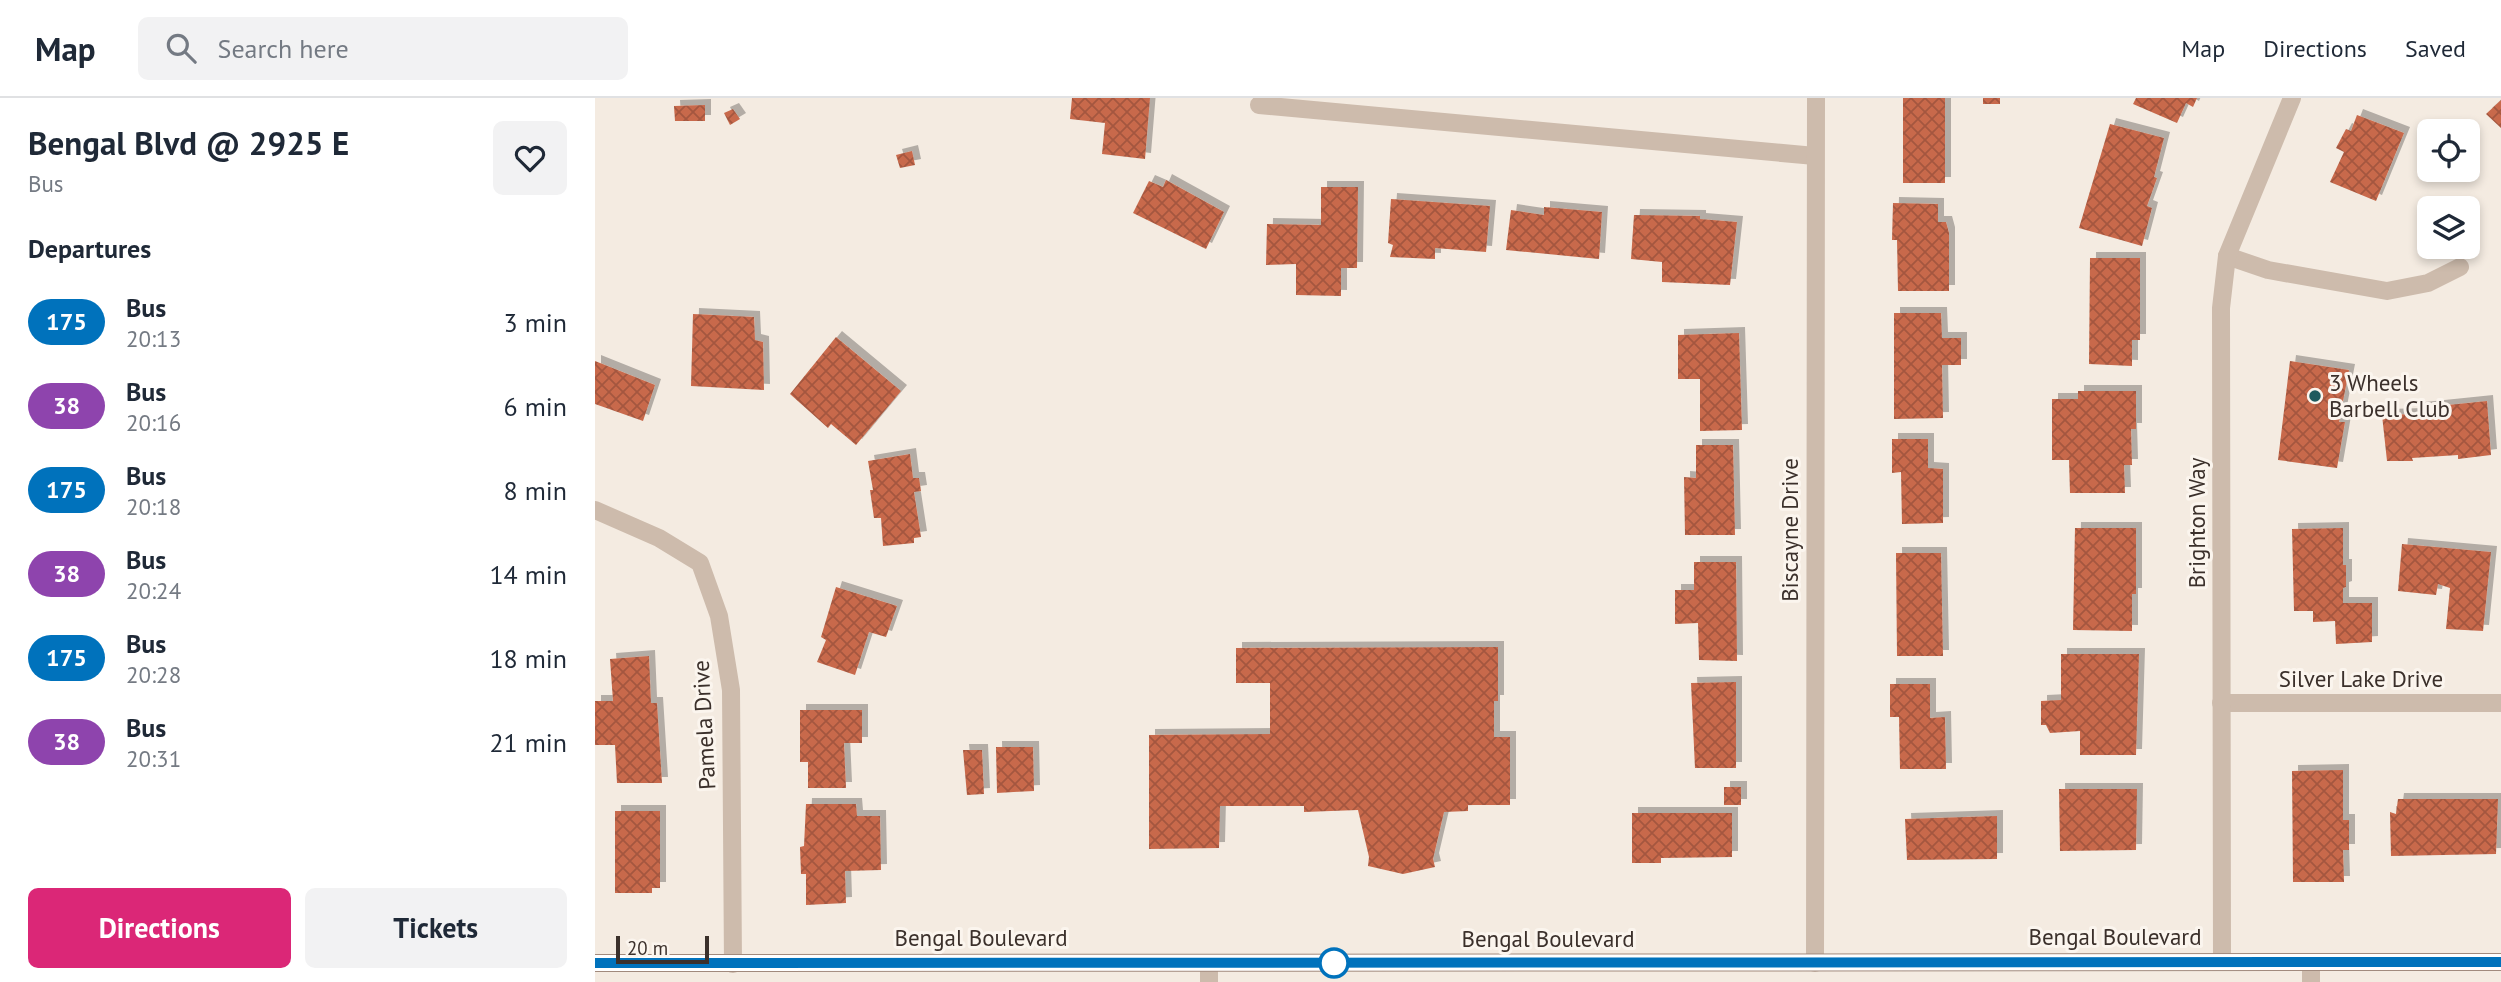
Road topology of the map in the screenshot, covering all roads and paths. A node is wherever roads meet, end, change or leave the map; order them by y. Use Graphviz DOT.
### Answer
graph roads {
  1 [pos="1815,98"];
  2 [pos="2292,98"];
  3 [pos="1259,105"];
  4 [pos="1815,156"];
  5 [pos="2227,256"];
  6 [pos="2460,267"];
  7 [pos="595,510"];
  8 [pos="2501,703"];
  9 [pos="2221,704"];
  10 [pos="2222,961"];
  11 [pos="2501,962"];
  12 [pos="595,963"];
  13 [pos="1209,963"];
  14 [pos="1815,963"];
  15 [pos="2311,963"];
  16 [pos="733,964"];
  17 [pos="1209,982"];
  18 [pos="2311,982"];
  1 -- 4 [label="street, Biscayne Drive"];
  2 -- 5 [label="street, Brighton Way"];
  3 -- 4 [label="street"];
  4 -- 14 [label="street, Biscayne Drive"];
  5 -- 6 [label="street"];
  5 -- 9 [label="street, Brighton Way"];
  7 -- 16 [label="street, Pamela Drive"];
  8 -- 9 [label="street, Silver Lake Drive"];
  9 -- 10 [label="street, Brighton Way"];
  10 -- 14 [label="main road, Bengal Boulevard"];
  10 -- 15 [label="main road, Bengal Boulevard"];
  11 -- 15 [label="main road, Bengal Boulevard"];
  12 -- 16 [label="main road, Bengal Boulevard"];
  13 -- 14 [label="main road, Bengal Boulevard"];
  13 -- 16 [label="main road, Bengal Boulevard"];
  13 -- 17 [label="street"];
  15 -- 18 [label="street"];
}
